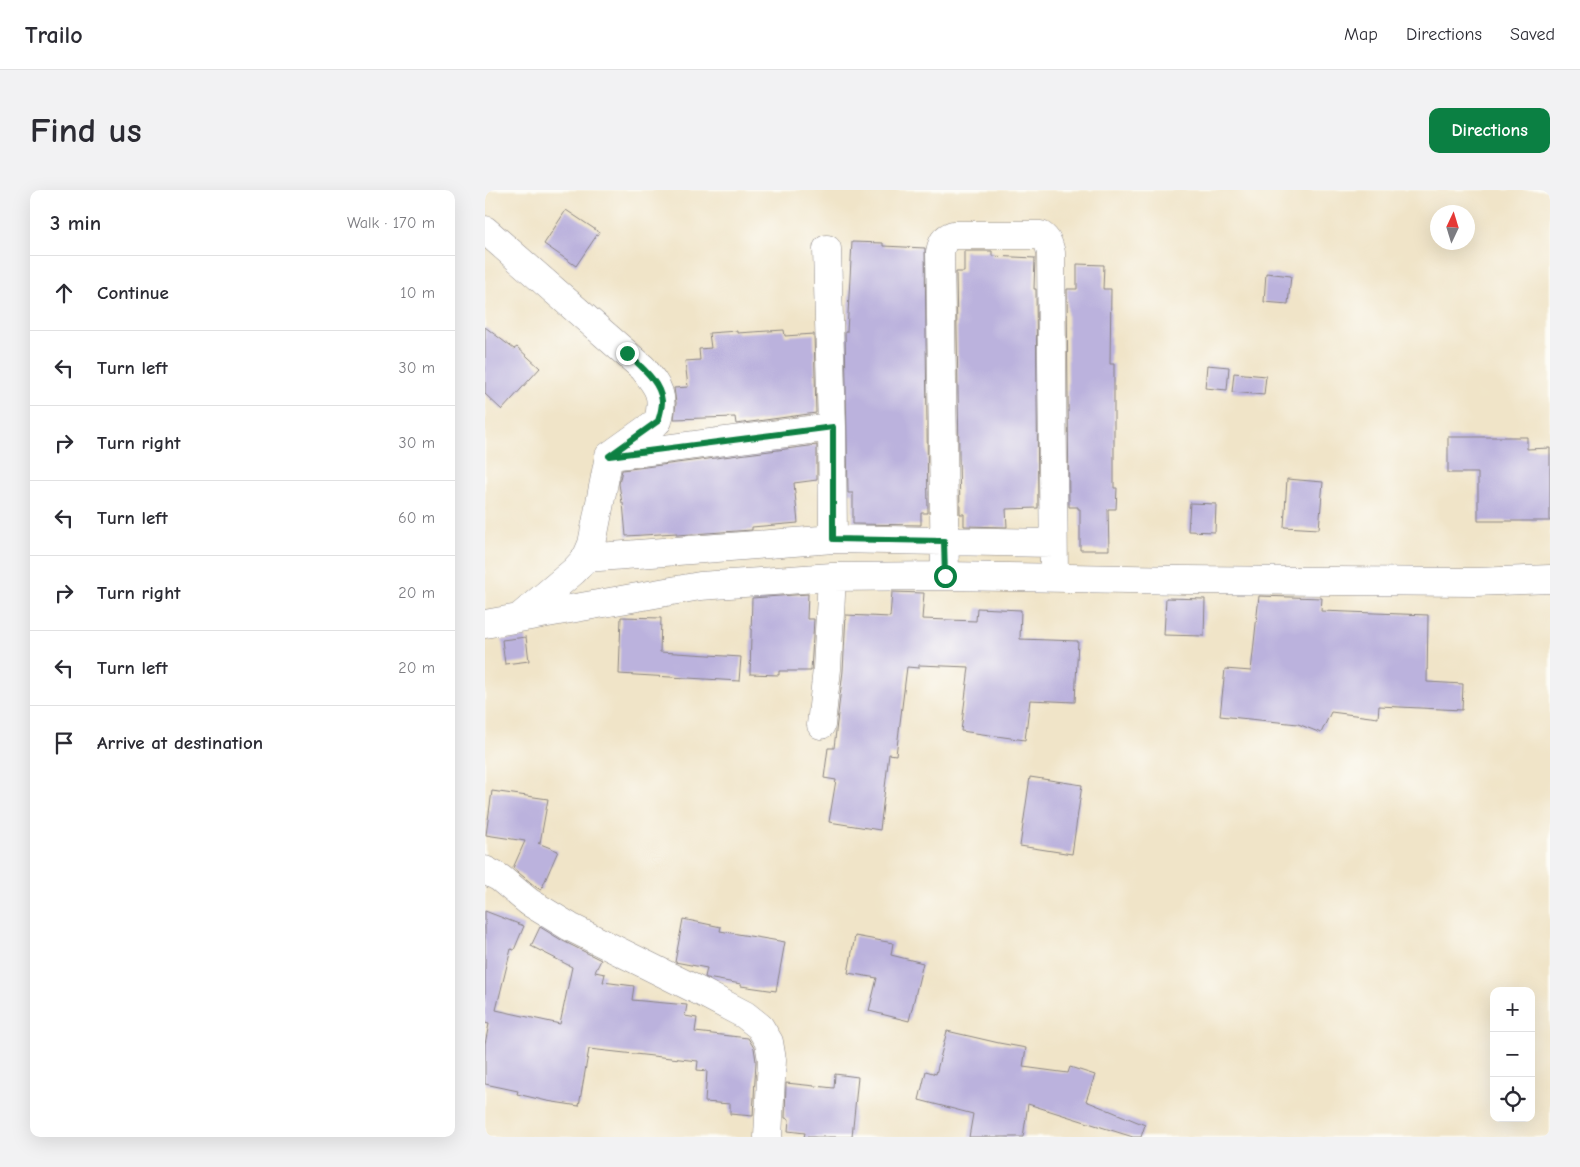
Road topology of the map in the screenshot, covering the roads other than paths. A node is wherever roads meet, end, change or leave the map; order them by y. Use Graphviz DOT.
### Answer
graph roads {
  1 [pos="485,230"];
  2 [pos="827,249"];
  3 [pos="833,427"];
  4 [pos="609,456"];
  5 [pos="833,539"];
  6 [pos="944,541"];
  7 [pos="1053,543"];
  8 [pos="586,558"];
  9 [pos="945,576"];
  10 [pos="832,577"];
  11 [pos="1054,577"];
  12 [pos="1550,580"];
  13 [pos="519,617"];
  14 [pos="485,624"];
  15 [pos="821,725"];
  16 [pos="485,870"];
  17 [pos="768,1137"];
  1 -- 4 [label="street"];
  2 -- 3 [label="street"];
  3 -- 4 [label="street"];
  3 -- 5 [label="street"];
  4 -- 8 [label="street"];
  5 -- 6 [label="street"];
  5 -- 8 [label="street"];
  6 -- 7 [label="street"];
  6 -- 7 [label="street"];
  6 -- 9 [label="street"];
  7 -- 11 [label="street"];
  8 -- 13 [label="street"];
  9 -- 10 [label="street"];
  9 -- 11 [label="street"];
  10 -- 13 [label="street"];
  10 -- 15 [label="street"];
  11 -- 12 [label="street"];
  13 -- 14 [label="street"];
  16 -- 17 [label="street"];
}
